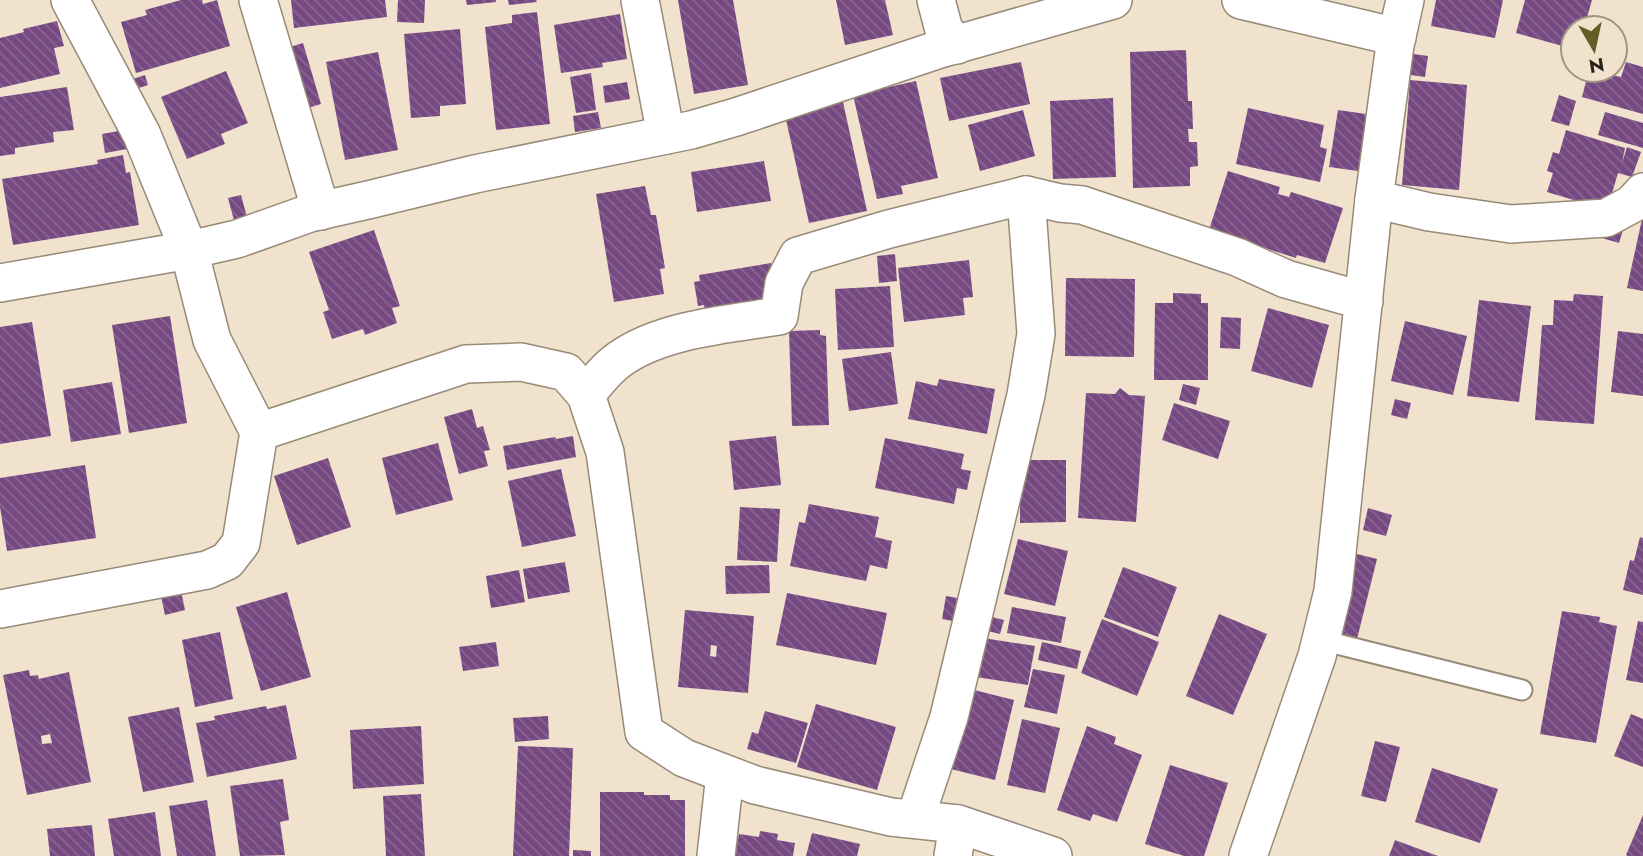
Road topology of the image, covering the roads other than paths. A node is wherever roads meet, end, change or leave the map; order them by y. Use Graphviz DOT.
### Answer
graph roads {
  1 [pos="70,0"];
  2 [pos="257,0"];
  3 [pos="639,0"];
  4 [pos="1113,0"];
  5 [pos="1241,0"];
  6 [pos="1405,0"];
  7 [pos="944,31"];
  8 [pos="1397,37"];
  9 [pos="666,135"];
  10 [pos="1643,192"];
  11 [pos="1026,195"];
  12 [pos="1374,199"];
  13 [pos="321,211"];
  14 [pos="189,250"];
  15 [pos="0,284"];
  16 [pos="1364,301"];
  17 [pos="586,395"];
  18 [pos="259,432"];
  19 [pos="0,609"];
  20 [pos="1321,640"];
  21 [pos="1522,690"];
  22 [pos="725,774"];
  23 [pos="915,819"];
  24 [pos="956,840"];
  25 [pos="716,856"];
  26 [pos="1053,856"];
  27 [pos="1248,856"];
  1 -- 14 [label="street"];
  2 -- 13 [label="street"];
  3 -- 9 [label="street"];
  4 -- 7 [label="street"];
  5 -- 8 [label="street"];
  6 -- 8 [label="street"];
  7 -- 9 [label="street"];
  8 -- 12 [label="street"];
  9 -- 13 [label="street"];
  10 -- 12 [label="street"];
  11 -- 16 [label="street"];
  11 -- 17 [label="street"];
  11 -- 23 [label="street"];
  12 -- 16 [label="street"];
  13 -- 14 [label="street"];
  14 -- 15 [label="street"];
  14 -- 18 [label="street"];
  16 -- 20 [label="street"];
  17 -- 18 [label="street"];
  17 -- 22 [label="street"];
  18 -- 19 [label="street"];
  20 -- 21 [label="lane"];
  20 -- 27 [label="street"];
  22 -- 23 [label="street"];
  22 -- 25 [label="street"];
  23 -- 24 [label="street"];
  24 -- 26 [label="street"];
}
